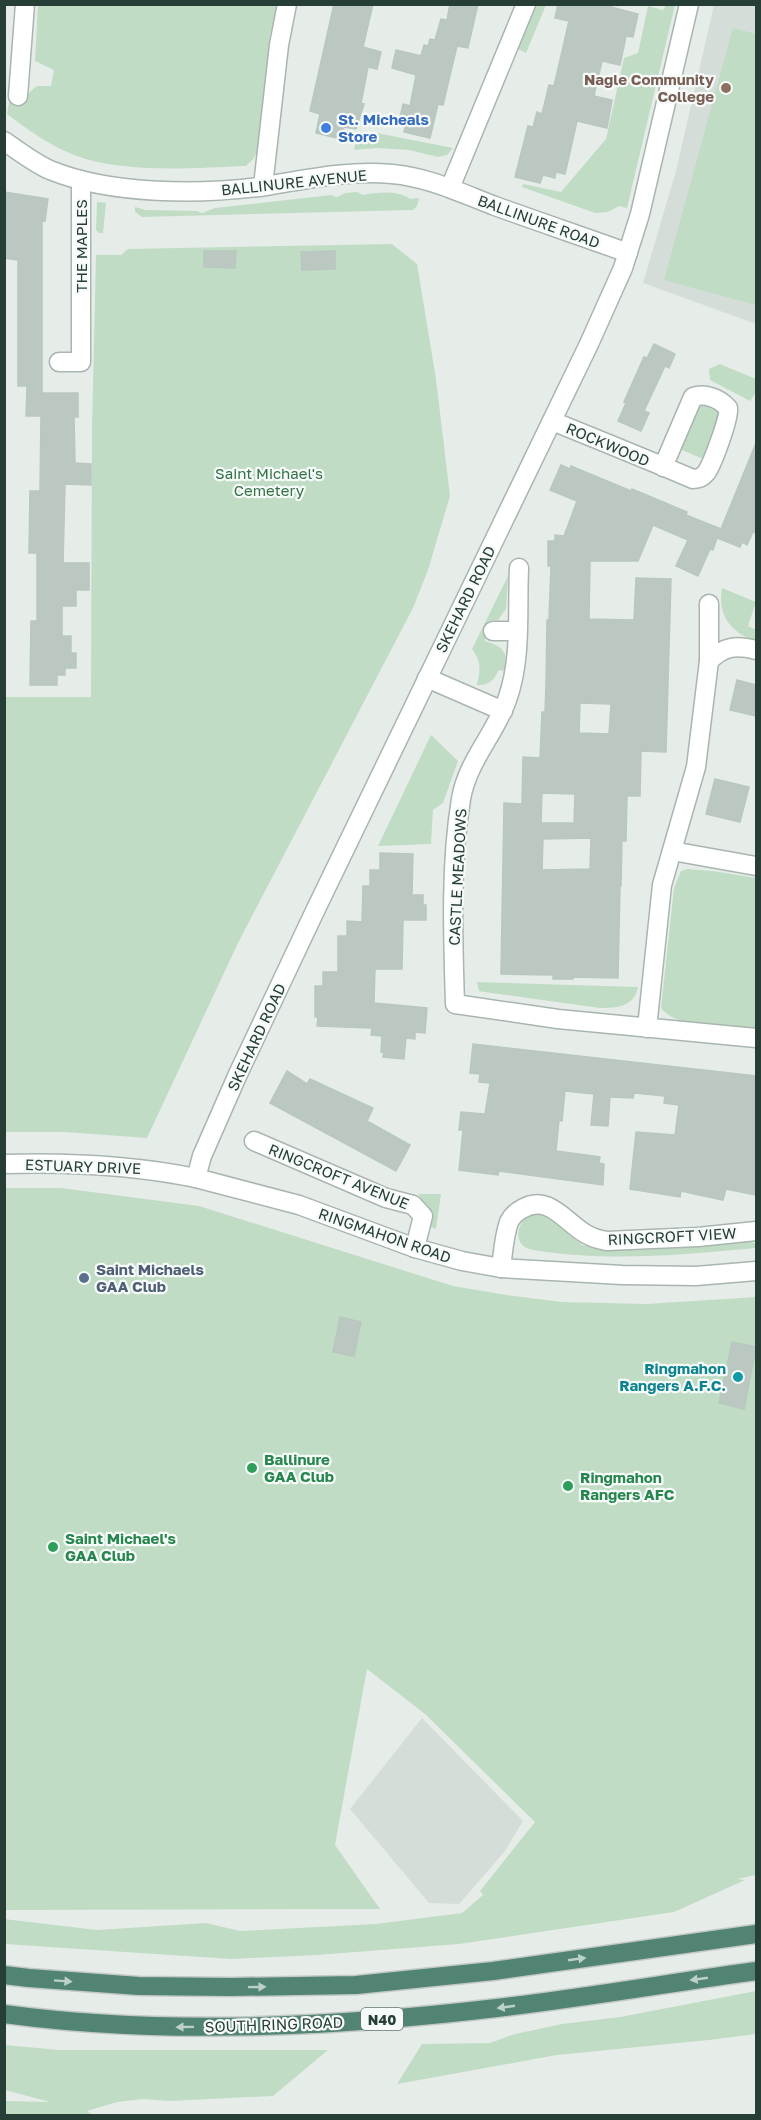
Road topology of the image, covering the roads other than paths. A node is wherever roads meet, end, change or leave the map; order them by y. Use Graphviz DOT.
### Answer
graph roads {
  1 [pos="25,4"];
  2 [pos="287,4"];
  3 [pos="526,4"];
  4 [pos="689,4"];
  5 [pos="18,96"];
  6 [pos="4,141"];
  7 [pos="81,180"];
  8 [pos="263,186"];
  9 [pos="450,188"];
  10 [pos="628,253"];
  11 [pos="59,362"];
  12 [pos="552,421"];
  13 [pos="663,467"];
  14 [pos="519,568"];
  15 [pos="709,604"];
  16 [pos="493,631"];
  17 [pos="517,631"];
  18 [pos="756,650"];
  19 [pos="709,661"];
  20 [pos="427,678"];
  21 [pos="503,711"];
  22 [pos="672,852"];
  23 [pos="756,866"];
  24 [pos="647,1028"];
  25 [pos="756,1038"];
  26 [pos="254,1141"];
  27 [pos="4,1164"];
  28 [pos="196,1178"];
  29 [pos="756,1231"];
  30 [pos="415,1248"];
  31 [pos="501,1268"];
  32 [pos="756,1271"];
  33 [pos="756,1934"];
  34 [pos="756,1971"];
  35 [pos="4,1975"];
  36 [pos="4,2014"];
  1 -- 5 [label="street"];
  2 -- 8 [label="street"];
  3 -- 9 [label="street"];
  4 -- 10 [label="street, SKEHARD ROAD"];
  6 -- 7 [label="street, THE MAPLES"];
  7 -- 8 [label="street, BALLINURE AVENUE"];
  7 -- 11 [label="street, THE MAPLES"];
  8 -- 9 [label="street, BALLINURE AVENUE"];
  9 -- 10 [label="street, BALLINURE ROAD"];
  10 -- 12 [label="street, SKEHARD ROAD"];
  12 -- 13 [label="street, ROCKWOOD"];
  12 -- 20 [label="street, SKEHARD ROAD"];
  13 -- 13 [label="street, ROCKWOOD"];
  14 -- 17 [label="street, CASTLE MEADOWS"];
  15 -- 19 [label="street"];
  16 -- 17 [label="street"];
  17 -- 21 [label="street, CASTLE MEADOWS"];
  18 -- 19 [label="street"];
  19 -- 22 [label="street"];
  20 -- 21 [label="street"];
  20 -- 28 [label="street, SKEHARD ROAD"];
  21 -- 24 [label="street, CASTLE MEADOWS"];
  22 -- 23 [label="street"];
  22 -- 24 [label="street"];
  24 -- 25 [label="street, CASTLE MEADOWS"];
  26 -- 30 [label="street, RINGCROFT AVENUE"];
  27 -- 28 [label="street, ESTUARY DRIVE"];
  28 -- 30 [label="street, RINGMAHON ROAD"];
  29 -- 31 [label="street, RINGCROFT VIEW"];
  30 -- 31 [label="street, RINGMAHON ROAD"];
  31 -- 32 [label="street, RINGMAHON ROAD"];
  35 -- 33 [label="highway, one-way"];
  34 -- 36 [label="highway, SOUTH RING ROAD / N40, one-way"];
}
